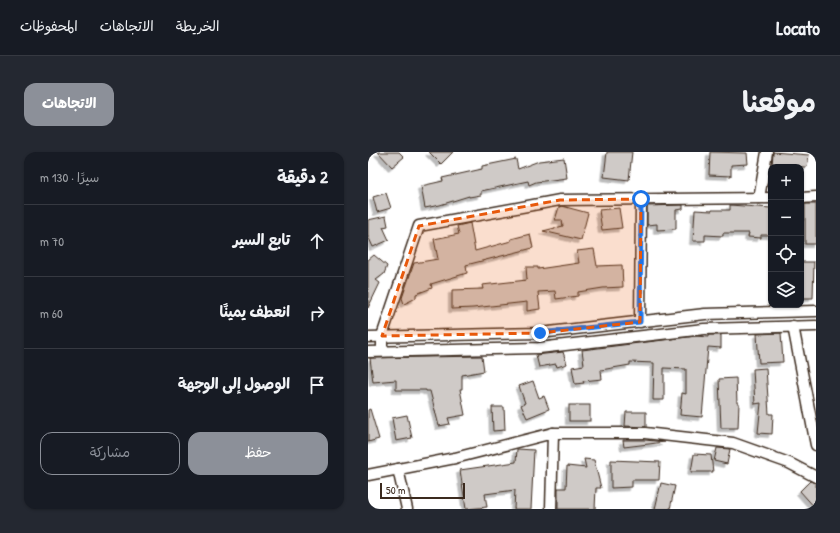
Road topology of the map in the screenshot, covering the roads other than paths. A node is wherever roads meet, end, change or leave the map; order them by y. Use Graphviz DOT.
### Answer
graph roads {
  1 [pos="767,152"];
  2 [pos="816,197"];
  3 [pos="759,198"];
  4 [pos="768,198"];
  5 [pos="804,198"];
  6 [pos="641,199"];
  7 [pos="816,311"];
  8 [pos="640,322"];
  9 [pos="793,326"];
  10 [pos="816,326"];
  11 [pos="382,336"];
  12 [pos="368,337"];
  13 [pos="382,350"];
  14 [pos="368,352"];
  15 [pos="553,433"];
  16 [pos="816,445"];
  17 [pos="398,469"];
  18 [pos="368,475"];
  19 [pos="816,477"];
  20 [pos="407,509"];
  21 [pos="551,509"];
  1 -- 3 [label="street"];
  2 -- 5 [label="street"];
  3 -- 4 [label="street"];
  3 -- 6 [label="street"];
  6 -- 8 [label="street"];
  6 -- 11 [label="street"];
  7 -- 8 [label="street"];
  8 -- 11 [label="street"];
  9 -- 10 [label="street"];
  9 -- 13 [label="street"];
  9 -- 16 [label="street"];
  11 -- 12 [label="street"];
  11 -- 13 [label="street"];
  13 -- 14 [label="street"];
  15 -- 17 [label="street"];
  15 -- 19 [label="street"];
  15 -- 21 [label="street"];
  17 -- 18 [label="street"];
  17 -- 20 [label="street"];
}
